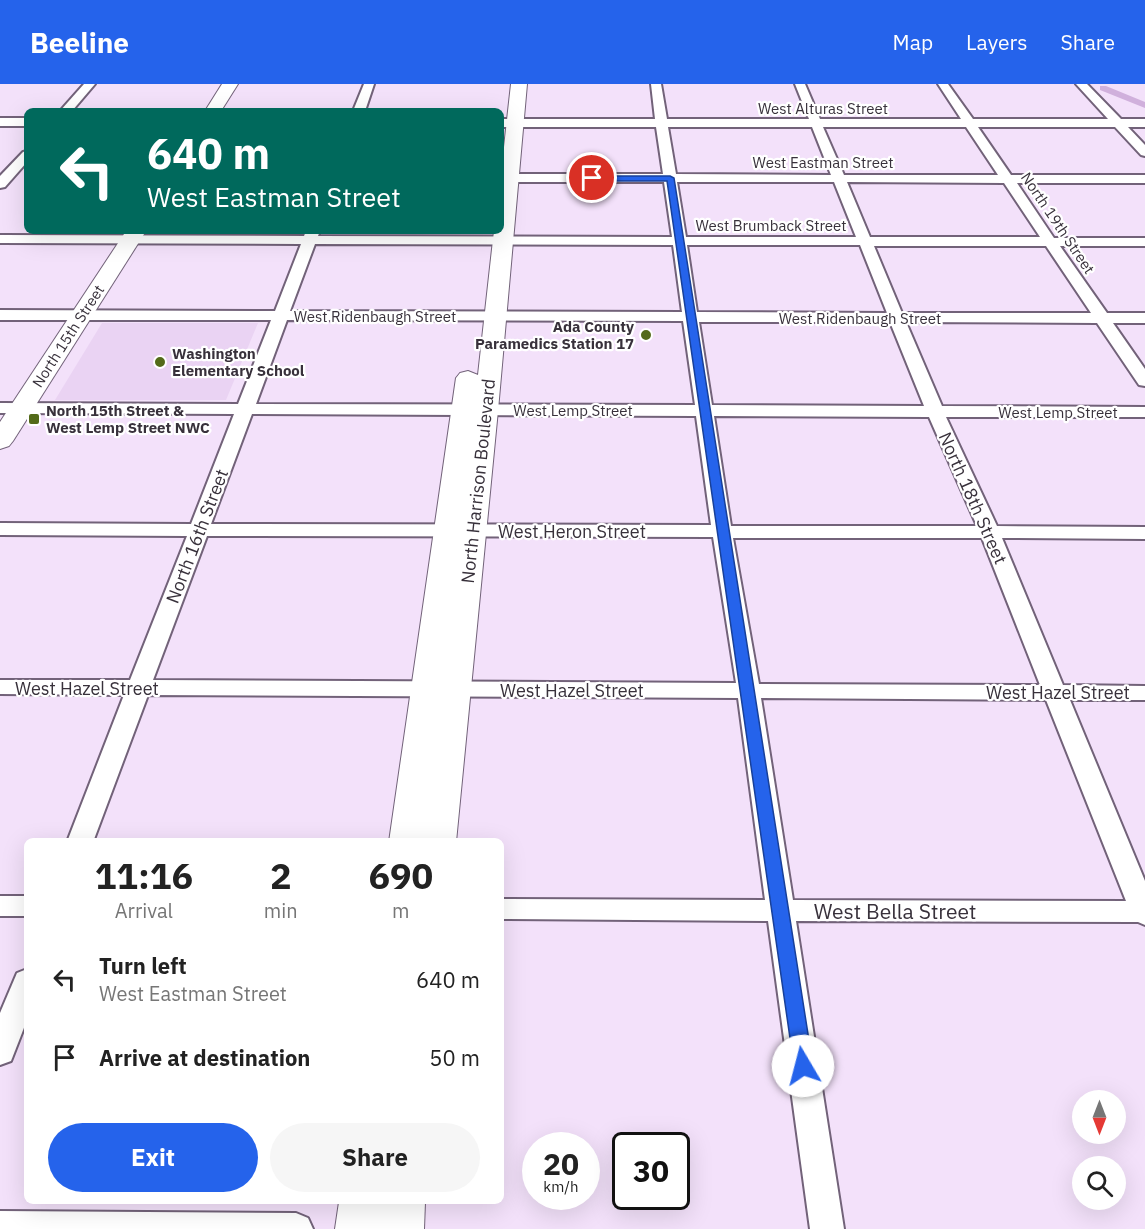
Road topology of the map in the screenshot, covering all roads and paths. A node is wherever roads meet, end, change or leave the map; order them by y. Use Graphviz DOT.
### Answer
graph roads {
  1 [pos="90,84"];
  2 [pos="230,84"];
  3 [pos="369,84"];
  4 [pos="506,84"];
  5 [pos="519,84"];
  6 [pos="656,84"];
  7 [pos="800,84"];
  8 [pos="943,84"];
  9 [pos="1081,84"];
  10 [pos="69,108"];
  11 [pos="215,108"];
  12 [pos="360,108"];
  13 [pos="0,123"];
  14 [pos="24,123"];
  15 [pos="505,123"];
  16 [pos="662,123"];
  17 [pos="816,123"];
  18 [pos="970,123"];
  19 [pos="1118,123"];
  20 [pos="1145,123"];
  21 [pos="1145,152"];
  22 [pos="24,157"];
  23 [pos="24,177"];
  24 [pos="506,178"];
  25 [pos="670,178"];
  26 [pos="839,179"];
  27 [pos="1007,179"];
  28 [pos="1145,179"];
  29 [pos="2,180"];
  30 [pos="133,235"];
  31 [pos="312,235"];
  32 [pos="493,237"];
  33 [pos="0,239"];
  34 [pos="680,241"];
  35 [pos="865,241"];
  36 [pos="1050,242"];
  37 [pos="1145,242"];
  38 [pos="0,315"];
  39 [pos="82,315"];
  40 [pos="281,316"];
  41 [pos="486,317"];
  42 [pos="692,317"];
  43 [pos="896,318"];
  44 [pos="1102,318"];
  45 [pos="1145,318"];
  46 [pos="1145,381"];
  47 [pos="11,408"];
  48 [pos="245,409"];
  49 [pos="475,410"];
  50 [pos="705,411"];
  51 [pos="935,411"];
  52 [pos="1145,412"];
  53 [pos="0,441"];
  54 [pos="0,529"];
  55 [pos="200,530"];
  56 [pos="461,530"];
  57 [pos="722,531"];
  58 [pos="989,532"];
  59 [pos="1145,533"];
  60 [pos="0,687"];
  61 [pos="139,688"];
  62 [pos="427,690"];
  63 [pos="456,690"];
  64 [pos="749,691"];
  65 [pos="1055,692"];
  66 [pos="1145,693"];
  67 [pos="82,838"];
  68 [pos="408,838"];
  69 [pos="438,838"];
  70 [pos="0,906"];
  71 [pos="24,906"];
  72 [pos="504,909"];
  73 [pos="781,910"];
  74 [pos="1145,913"];
  75 [pos="24,989"];
  76 [pos="0,1052"];
  77 [pos="362,1204"];
  78 [pos="402,1204"];
  79 [pos="0,1227"];
  80 [pos="296,1229"];
  81 [pos="359,1229"];
  82 [pos="400,1229"];
  83 [pos="827,1229"];
  1 -- 10 [label="street"];
  2 -- 11 [label="street"];
  3 -- 12 [label="street"];
  4 -- 15 [label="street, North Harrison Boulevard"];
  5 -- 15 [label="street, North Harrison Boulevard"];
  6 -- 16 [label="street"];
  7 -- 17 [label="street, North 18th Street"];
  8 -- 18 [label="street, North 19th Street"];
  9 -- 19 [label="street"];
  13 -- 14 [label="street"];
  15 -- 16 [label="street, West Alturas Street"];
  15 -- 24 [label="street, North Harrison Boulevard"];
  16 -- 17 [label="street, West Alturas Street"];
  16 -- 25 [label="street"];
  17 -- 18 [label="street, West Alturas Street"];
  17 -- 26 [label="street, North 18th Street"];
  18 -- 19 [label="street, West Alturas Street"];
  18 -- 27 [label="street, North 19th Street"];
  19 -- 20 [label="street, West Alturas Street"];
  19 -- 21 [label="street"];
  22 -- 29 [label="street"];
  23 -- 29 [label="street"];
  24 -- 25 [label="street, West Eastman Street"];
  25 -- 26 [label="street, West Eastman Street"];
  25 -- 34 [label="street"];
  26 -- 27 [label="street, West Eastman Street"];
  26 -- 35 [label="street, North 18th Street"];
  27 -- 28 [label="street, West Eastman Street"];
  27 -- 36 [label="street, North 19th Street"];
  30 -- 31 [label="street, West Brumback Street"];
  30 -- 33 [label="street, West Brumback Street"];
  30 -- 39 [label="street, North 15th Street"];
  31 -- 32 [label="street, West Brumback Street"];
  31 -- 40 [label="street, North 16th Street"];
  32 -- 34 [label="street, West Brumback Street"];
  32 -- 41 [label="street, North Harrison Boulevard"];
  34 -- 35 [label="street, West Brumback Street"];
  34 -- 42 [label="street"];
  35 -- 36 [label="street, West Brumback Street"];
  35 -- 43 [label="street, North 18th Street"];
  36 -- 37 [label="street, West Brumback Street"];
  36 -- 44 [label="street, North 19th Street"];
  38 -- 39 [label="street, West Ridenbaugh Street"];
  39 -- 40 [label="street, West Ridenbaugh Street"];
  39 -- 47 [label="street, North 15th Street"];
  40 -- 41 [label="street, West Ridenbaugh Street"];
  40 -- 48 [label="street, North 16th Street"];
  41 -- 42 [label="street, West Ridenbaugh Street"];
  41 -- 49 [label="street, North Harrison Boulevard"];
  42 -- 43 [label="street, West Ridenbaugh Street"];
  42 -- 50 [label="street"];
  43 -- 44 [label="street, West Ridenbaugh Street"];
  43 -- 51 [label="street, North 18th Street"];
  44 -- 45 [label="street, West Ridenbaugh Street"];
  44 -- 46 [label="street, North 19th Street"];
  47 -- 48 [label="street, West Lemp Street"];
  47 -- 53 [label="street, North 15th Street"];
  48 -- 49 [label="street, West Lemp Street"];
  48 -- 55 [label="street, North 16th Street"];
  49 -- 50 [label="street, West Lemp Street"];
  49 -- 56 [label="street, North Harrison Boulevard"];
  50 -- 51 [label="street, West Lemp Street"];
  50 -- 57 [label="street"];
  51 -- 52 [label="street, West Lemp Street"];
  51 -- 58 [label="street, North 18th Street"];
  54 -- 55 [label="street, West Heron Street"];
  55 -- 56 [label="street, West Heron Street"];
  55 -- 61 [label="street, North 16th Street"];
  56 -- 57 [label="street, West Heron Street"];
  56 -- 62 [label="street, North Harrison Boulevard"];
  56 -- 63 [label="street, North Harrison Boulevard"];
  57 -- 58 [label="street, West Heron Street"];
  57 -- 64 [label="street"];
  58 -- 59 [label="street, West Heron Street"];
  58 -- 65 [label="street, North 18th Street"];
  60 -- 61 [label="street, West Hazel Street"];
  61 -- 62 [label="street, West Hazel Street"];
  61 -- 67 [label="street, North 16th Street"];
  62 -- 63 [label="street, West Hazel Street"];
  62 -- 68 [label="street, North Harrison Boulevard"];
  63 -- 64 [label="street, West Hazel Street"];
  63 -- 69 [label="street, North Harrison Boulevard"];
  64 -- 65 [label="street, West Hazel Street"];
  64 -- 73 [label="street"];
  65 -- 66 [label="street, West Hazel Street"];
  65 -- 74 [label="street, North 18th Street"];
  70 -- 71 [label="street"];
  72 -- 73 [label="street, West Bella Street"];
  73 -- 74 [label="street, West Bella Street"];
  73 -- 83 [label="street"];
  75 -- 76 [label="street"];
  77 -- 81 [label="street"];
  78 -- 82 [label="street"];
  79 -- 80 [label="street"];
}
